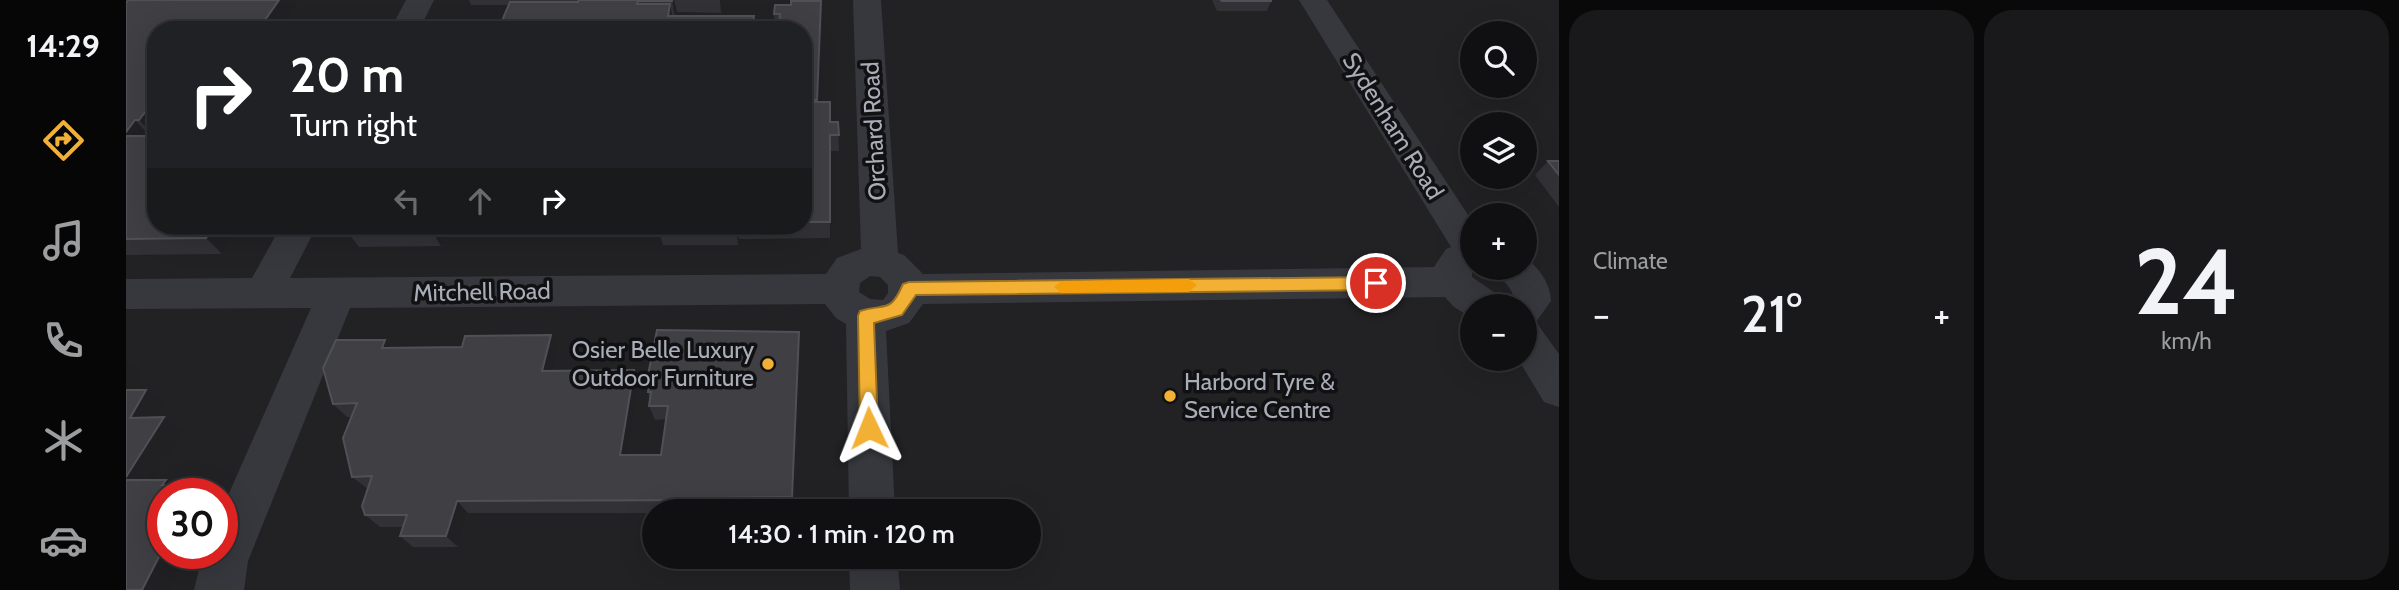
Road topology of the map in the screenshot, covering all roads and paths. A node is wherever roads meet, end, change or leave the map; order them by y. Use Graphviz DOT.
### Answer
graph roads {
  1 [pos="420,0"];
  2 [pos="867,0"];
  3 [pos="1314,0"];
  4 [pos="409,21"];
  5 [pos="294,235"];
  6 [pos="1460,253"];
  7 [pos="880,261"];
  8 [pos="1460,263"];
  9 [pos="909,289"];
  10 [pos="263,293"];
  11 [pos="337,293"];
  12 [pos="126,294"];
  13 [pos="853,302"];
  14 [pos="1537,354"];
  15 [pos="1559,389"];
  16 [pos="871,499"];
  17 [pos="873,569"];
  18 [pos="219,590"];
  19 [pos="874,590"];
  1 -- 4 [label="street"];
  2 -- 7 [label="street, Orchard Road"];
  3 -- 6 [label="street, Sydenham Road"];
  5 -- 10 [label="street"];
  7 -- 9 [label="street"];
  7 -- 13 [label="street"];
  8 -- 9 [label="street"];
  9 -- 13 [label="street"];
  10 -- 11 [label="street, Mitchell Road"];
  10 -- 12 [label="street, Mitchell Road"];
  11 -- 13 [label="street, Mitchell Road"];
  11 -- 18 [label="street"];
  13 -- 16 [label="street"];
  14 -- 15 [label="street"];
  17 -- 19 [label="street"];
}
